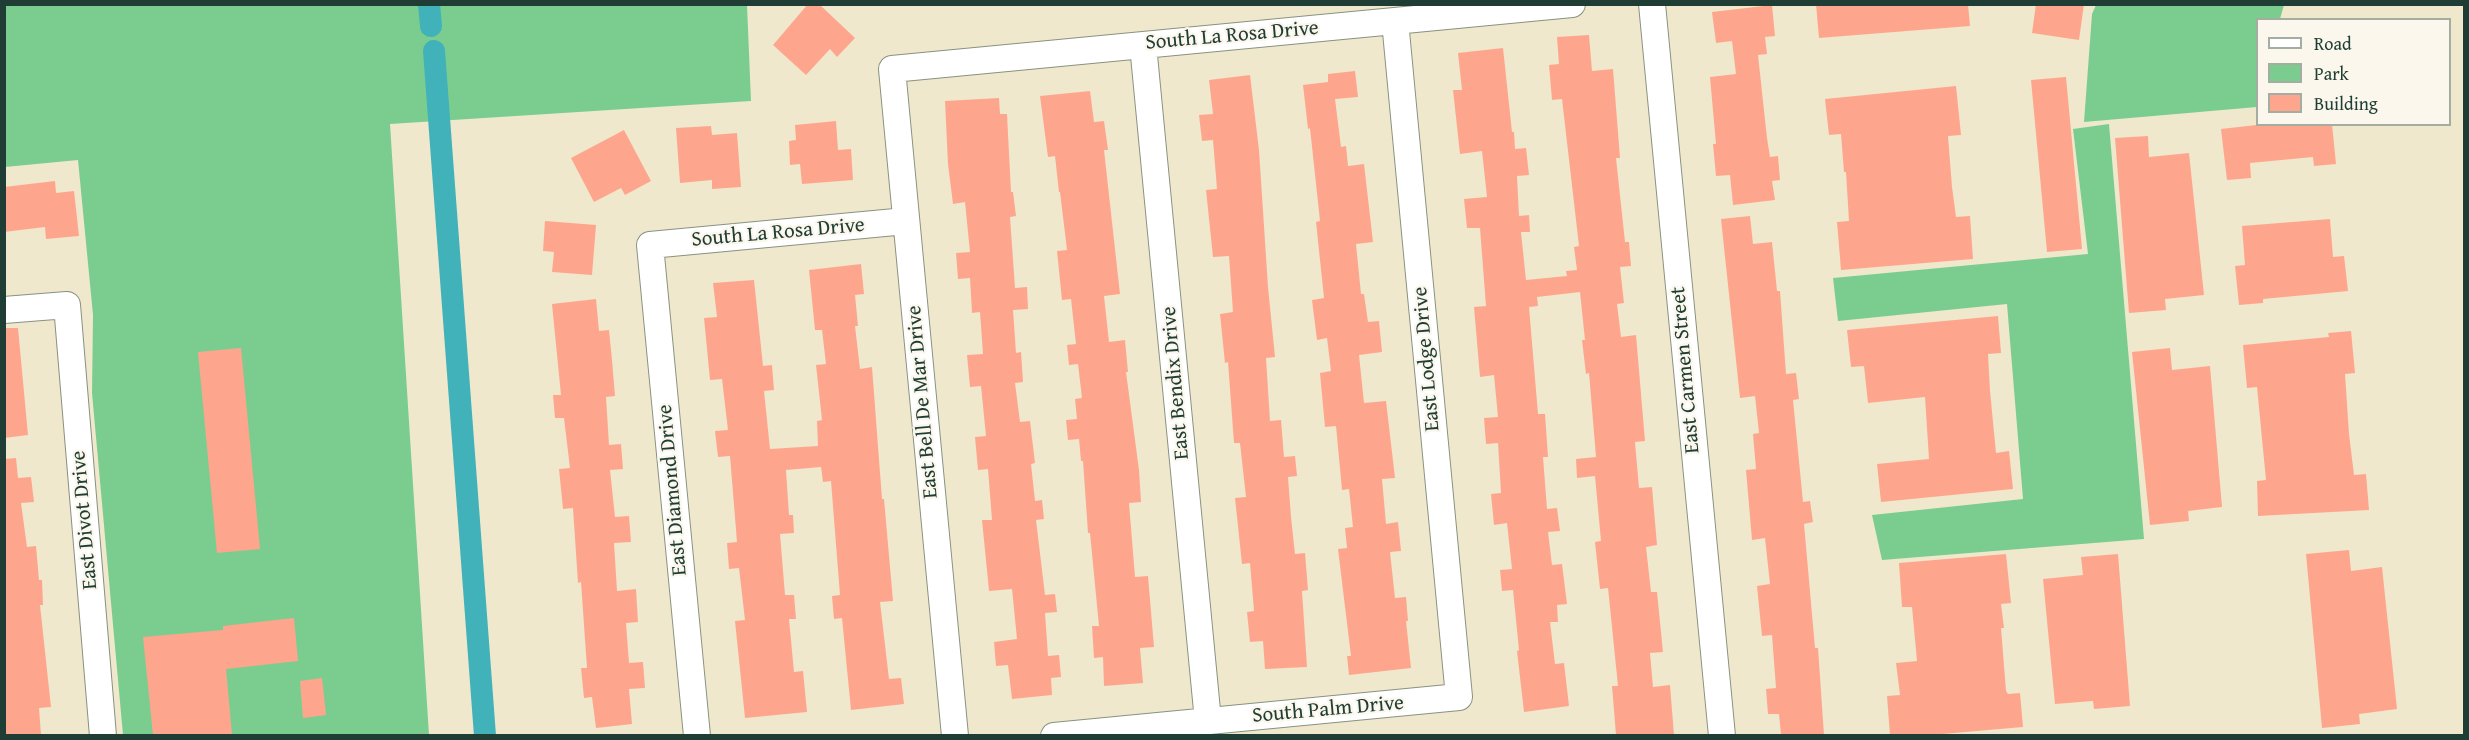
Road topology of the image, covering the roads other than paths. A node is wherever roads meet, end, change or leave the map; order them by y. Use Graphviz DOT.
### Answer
graph roads {
  1 [pos="1572,4"];
  2 [pos="1652,4"];
  3 [pos="1395,21"];
  4 [pos="1143,45"];
  5 [pos="892,69"];
  6 [pos="906,221"];
  7 [pos="650,245"];
  8 [pos="4,310"];
  9 [pos="1459,697"];
  10 [pos="1208,721"];
  11 [pos="103,735"];
  12 [pos="697,735"];
  13 [pos="955,735"];
  14 [pos="1054,735"];
  15 [pos="1722,735"];
  1 -- 3 [label="street, South La Rosa Drive"];
  2 -- 15 [label="street, East Carmen Street"];
  3 -- 4 [label="street, South La Rosa Drive"];
  3 -- 9 [label="street, East Lodge Drive"];
  4 -- 5 [label="street, South La Rosa Drive"];
  4 -- 10 [label="street, East Bendix Drive"];
  5 -- 6 [label="street, East Bell De Mar Drive"];
  6 -- 7 [label="street, South La Rosa Drive"];
  6 -- 13 [label="street, East Bell De Mar Drive"];
  7 -- 12 [label="street, East Diamond Drive"];
  8 -- 11 [label="street, East Divot Drive"];
  9 -- 10 [label="street, South Palm Drive"];
  10 -- 14 [label="street, South Palm Drive"];
}
